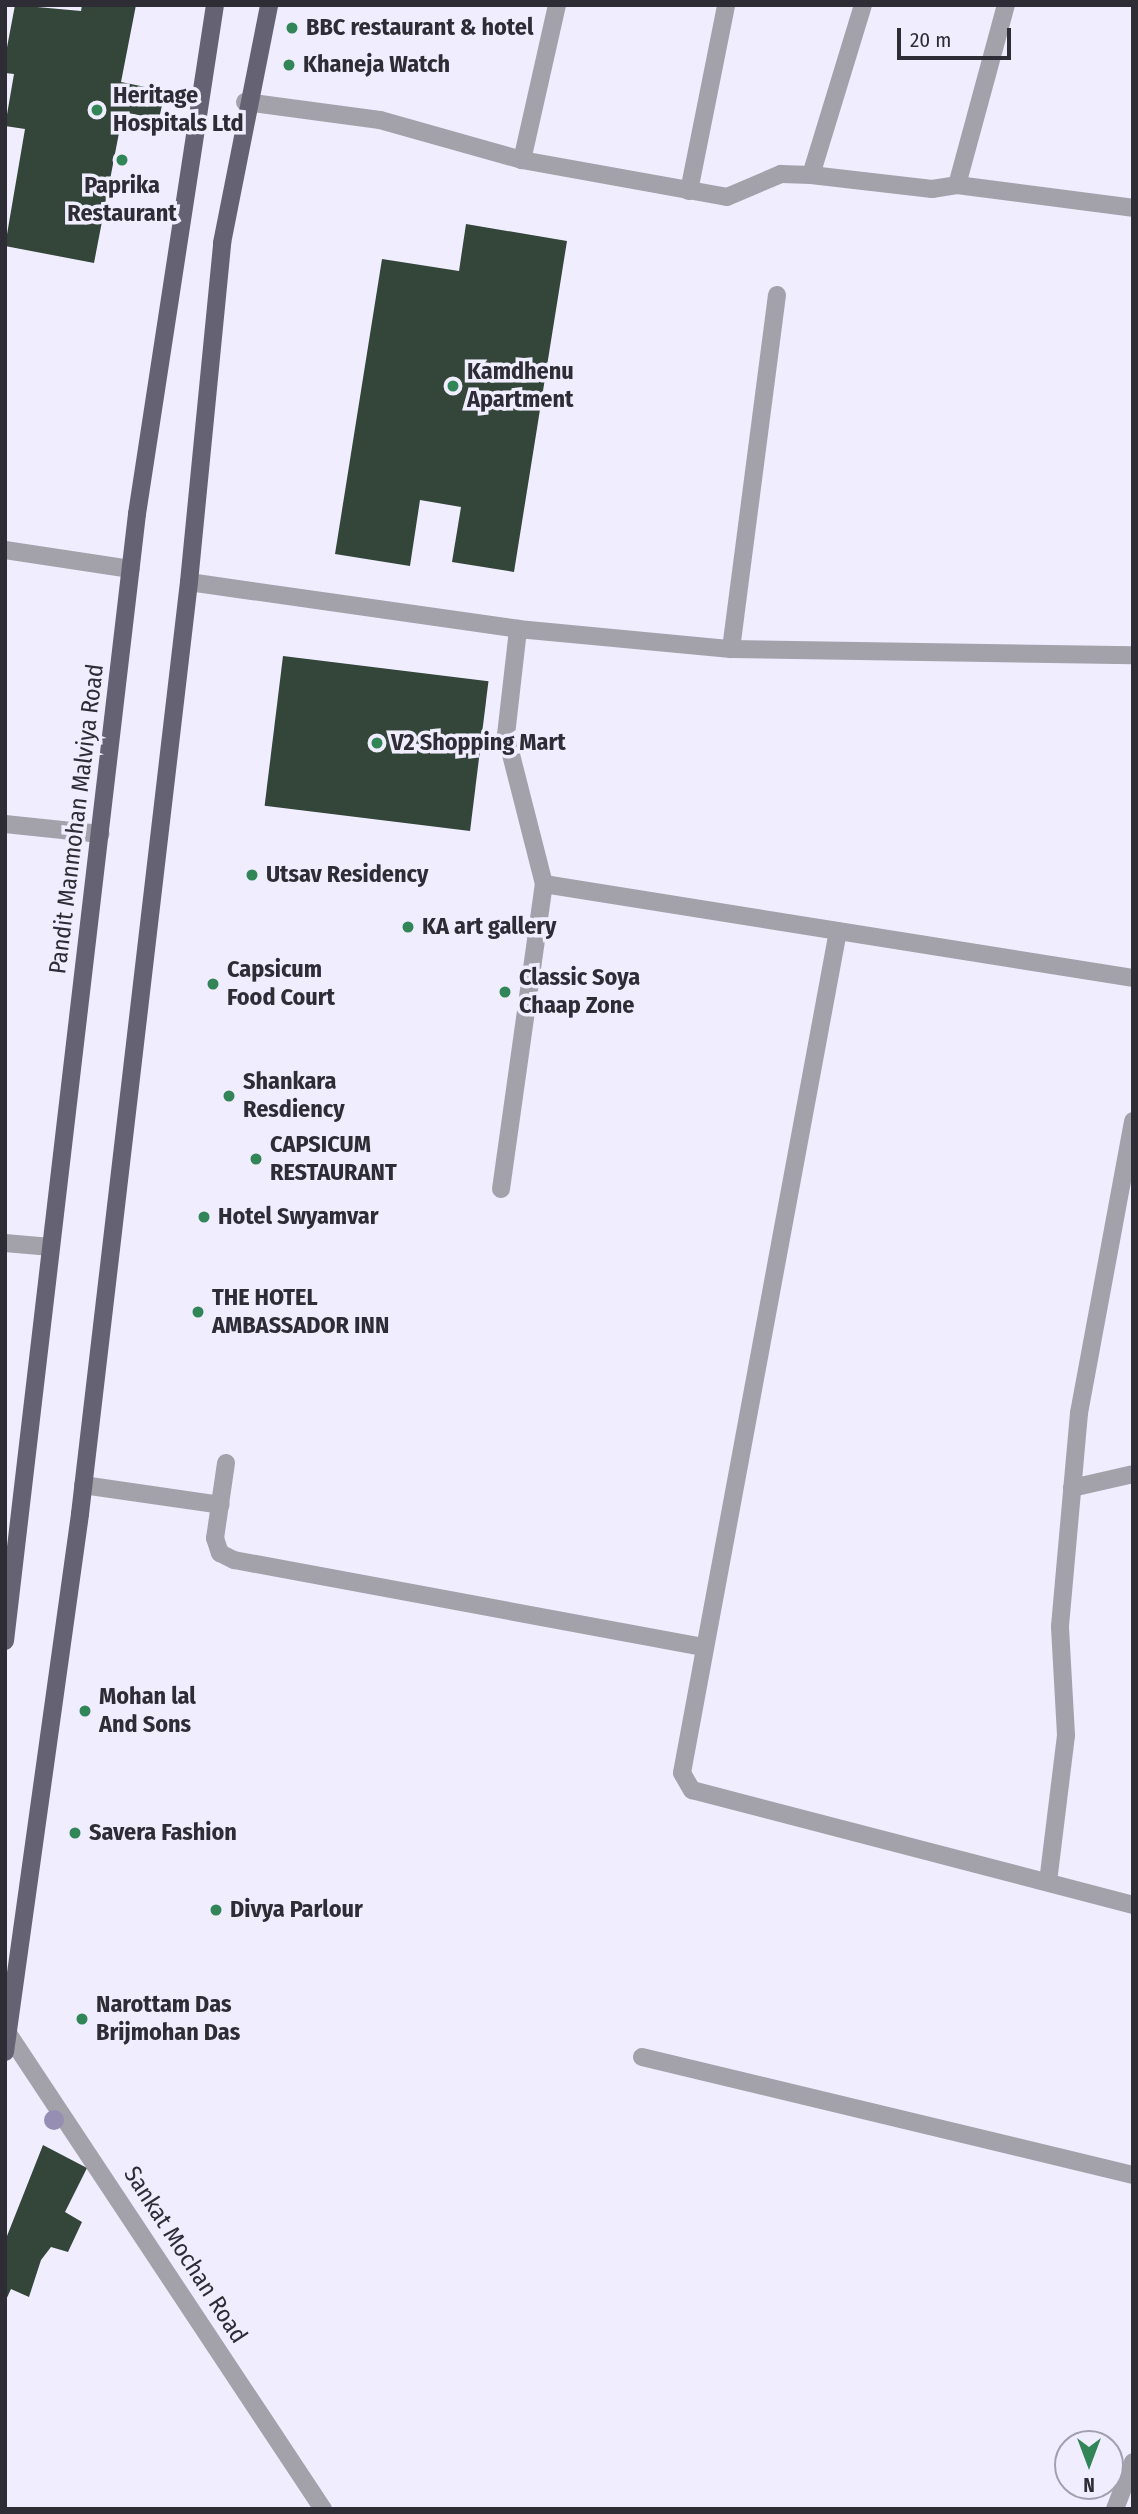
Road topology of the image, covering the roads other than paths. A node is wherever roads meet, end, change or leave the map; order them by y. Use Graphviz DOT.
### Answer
graph roads {
  1 [pos="215,5"];
  2 [pos="269,5"];
  3 [pos="557,5"];
  4 [pos="726,5"];
  5 [pos="863,5"];
  6 [pos="1006,5"];
  7 [pos="245,102"];
  8 [pos="522,160"];
  9 [pos="811,175"];
  10 [pos="957,185"];
  11 [pos="689,191"];
  12 [pos="1133,208"];
  13 [pos="777,295"];
  14 [pos="5,550"];
  15 [pos="131,569"];
  16 [pos="189,582"];
  17 [pos="518,629"];
  18 [pos="731,649"];
  19 [pos="1133,655"];
  20 [pos="5,824"];
  21 [pos="100,834"];
  22 [pos="544,884"];
  23 [pos="838,931"];
  24 [pos="1133,978"];
  25 [pos="1133,1121"];
  26 [pos="501,1189"];
  27 [pos="5,1243"];
  28 [pos="51,1247"];
  29 [pos="226,1463"];
  30 [pos="1133,1474"];
  31 [pos="83,1485"];
  32 [pos="1072,1488"];
  33 [pos="220,1505"];
  34 [pos="5,1642"];
  35 [pos="705,1647"];
  36 [pos="1048,1882"];
  37 [pos="1133,1905"];
  38 [pos="7,2038"];
  39 [pos="642,2057"];
  40 [pos="1133,2175"];
  41 [pos="1133,2462"];
  42 [pos="323,2509"];
  43 [pos="1115,2509"];
  1 -- 15 [label="main road, Pandit Manmohan Malviya Road"];
  2 -- 7 [label="main road"];
  3 -- 8 [label="street"];
  4 -- 11 [label="street"];
  5 -- 9 [label="street"];
  6 -- 10 [label="street"];
  7 -- 8 [label="street"];
  7 -- 16 [label="main road"];
  8 -- 11 [label="street"];
  9 -- 10 [label="street"];
  9 -- 11 [label="street"];
  10 -- 12 [label="street"];
  13 -- 18 [label="street"];
  14 -- 15 [label="street"];
  15 -- 21 [label="main road, Pandit Manmohan Malviya Road"];
  16 -- 17 [label="street"];
  16 -- 31 [label="main road"];
  17 -- 18 [label="street"];
  17 -- 22 [label="street"];
  18 -- 19 [label="street"];
  20 -- 21 [label="street"];
  21 -- 28 [label="main road, Pandit Manmohan Malviya Road"];
  22 -- 23 [label="street"];
  22 -- 26 [label="street"];
  23 -- 24 [label="street"];
  23 -- 35 [label="street"];
  25 -- 32 [label="street"];
  27 -- 28 [label="street"];
  28 -- 34 [label="main road, Pandit Manmohan Malviya Road"];
  29 -- 33 [label="street"];
  30 -- 32 [label="street"];
  31 -- 33 [label="street"];
  31 -- 38 [label="main road"];
  32 -- 36 [label="street"];
  33 -- 35 [label="street"];
  35 -- 36 [label="street"];
  36 -- 37 [label="street"];
  38 -- 42 [label="street, Sankat Mochan Road"];
  39 -- 40 [label="street"];
  41 -- 43 [label="street"];
}
